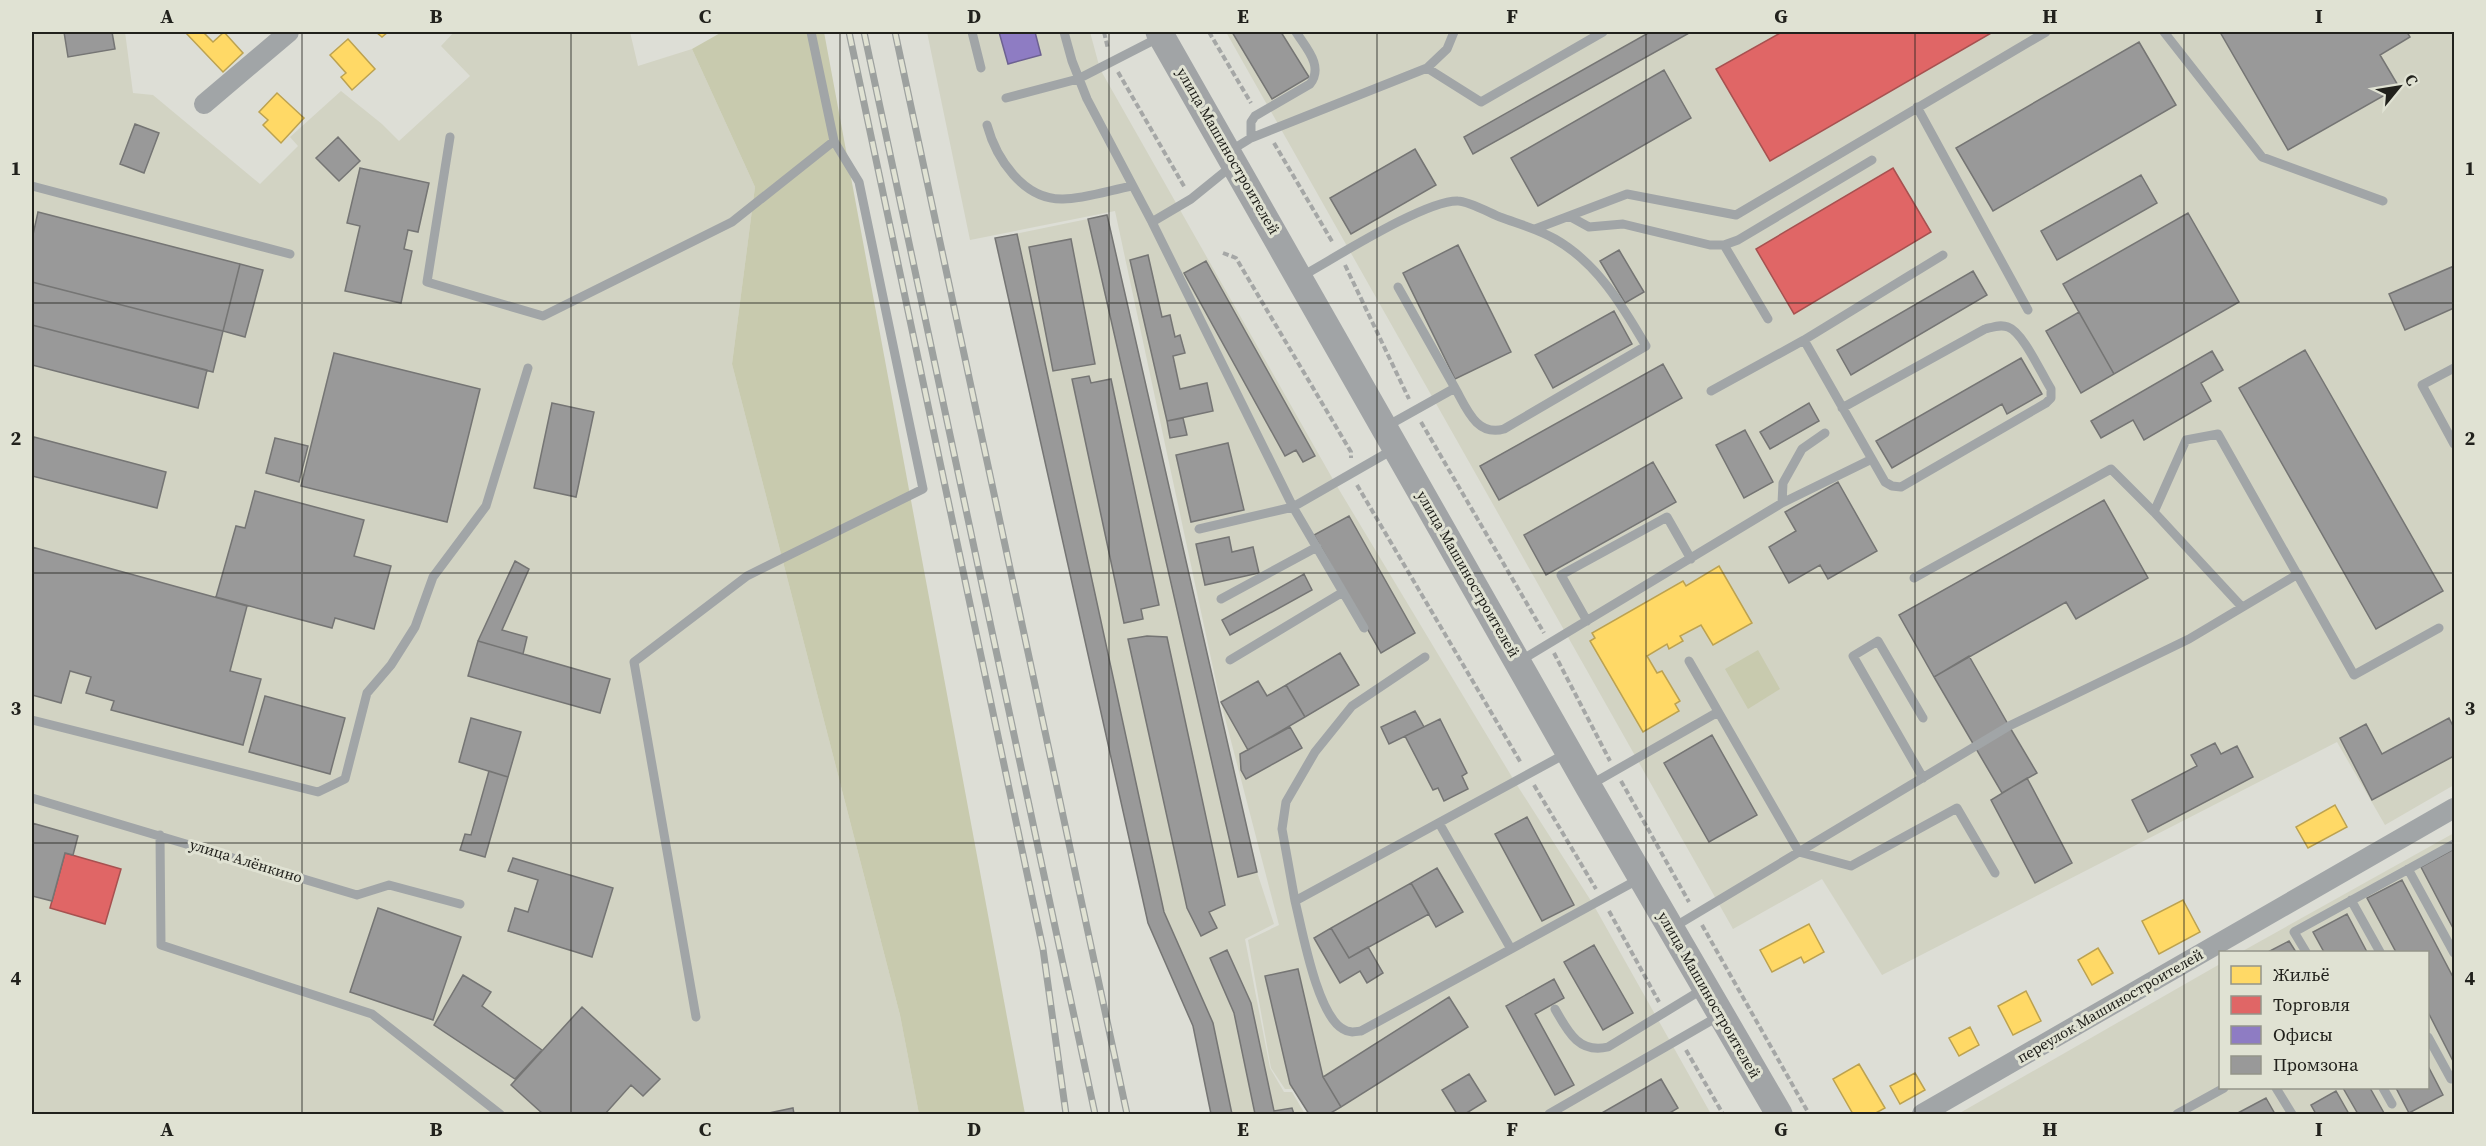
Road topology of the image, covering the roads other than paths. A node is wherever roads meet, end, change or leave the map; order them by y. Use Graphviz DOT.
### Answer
graph roads {
  1 [pos="289,32"];
  2 [pos="811,32"];
  3 [pos="972,32"];
  4 [pos="1064,32"];
  5 [pos="1296,32"];
  6 [pos="1454,32"];
  7 [pos="1603,32"];
  8 [pos="2046,32"];
  9 [pos="2164,32"];
  10 [pos="1161,34"];
  11 [pos="981,68"];
  12 [pos="1427,68"];
  13 [pos="1078,80"];
  14 [pos="1006,98"];
  15 [pos="204,104"];
  16 [pos="1917,107"];
  17 [pos="987,125"];
  18 [pos="450,137"];
  19 [pos="1251,138"];
  20 [pos="834,141"];
  21 [pos="1231,158"];
  22 [pos="1872,160"];
  23 [pos="32,186"];
  24 [pos="1132,186"];
  25 [pos="2383,201"];
  26 [pos="1569,216"];
  27 [pos="1152,222"];
  28 [pos="1535,230"];
  29 [pos="1724,245"];
  30 [pos="290,254"];
  31 [pos="1943,255"];
  32 [pos="1300,277"];
  33 [pos="1398,287"];
  34 [pos="2028,310"];
  35 [pos="1768,319"];
  36 [pos="1804,340"];
  37 [pos="528,368"];
  38 [pos="2454,368"];
  39 [pos="1455,388"];
  40 [pos="1711,392"];
  41 [pos="1842,408"];
  42 [pos="1825,434"];
  43 [pos="1391,437"];
  44 [pos="2454,444"];
  45 [pos="1872,459"];
  46 [pos="1782,503"];
  47 [pos="1293,507"];
  48 [pos="2154,512"];
  49 [pos="1200,529"];
  50 [pos="1317,547"];
  51 [pos="1691,559"];
  52 [pos="2298,574"];
  53 [pos="1914,578"];
  54 [pos="1343,592"];
  55 [pos="1221,599"];
  56 [pos="2242,607"];
  57 [pos="1587,621"];
  58 [pos="1364,628"];
  59 [pos="2439,628"];
  60 [pos="1425,657"];
  61 [pos="1230,660"];
  62 [pos="1689,661"];
  63 [pos="1518,662"];
  64 [pos="1718,712"];
  65 [pos="1923,718"];
  66 [pos="32,720"];
  67 [pos="1569,752"];
  68 [pos="1923,778"];
  69 [pos="1588,786"];
  70 [pos="32,798"];
  71 [pos="2454,808"];
  72 [pos="1439,823"];
  73 [pos="160,834"];
  74 [pos="2454,844"];
  75 [pos="1799,852"];
  76 [pos="2408,869"];
  77 [pos="1995,873"];
  78 [pos="1641,878"];
  79 [pos="2351,900"];
  80 [pos="1295,901"];
  81 [pos="460,904"];
  82 [pos="1670,929"];
  83 [pos="1511,950"];
  84 [pos="2305,951"];
  85 [pos="2379,951"];
  86 [pos="2454,953"];
  87 [pos="1706,988"];
  88 [pos="1555,1010"];
  89 [pos="1721,1015"];
  90 [pos="696,1017"];
  91 [pos="2429,1040"];
  92 [pos="2451,1079"];
  93 [pos="2222,1089"];
  94 [pos="2277,1089"];
  95 [pos="2384,1089"];
  96 [pos="2392,1104"];
  97 [pos="500,1114"];
  98 [pos="1549,1114"];
  99 [pos="1779,1114"];
  100 [pos="1922,1114"];
  101 [pos="2177,1114"];
  102 [pos="2292,1114"];
  1 -- 15 [label="street"];
  2 -- 20 [label="lane"];
  3 -- 11 [label="lane"];
  4 -- 13 [label="lane"];
  5 -- 19 [label="lane"];
  6 -- 12 [label="lane"];
  7 -- 12 [label="lane"];
  8 -- 16 [label="lane"];
  9 -- 25 [label="lane"];
  10 -- 13 [label="lane"];
  10 -- 21 [label="main road, улица Машиностроителей"];
  12 -- 19 [label="lane"];
  13 -- 14 [label="lane"];
  13 -- 24 [label="lane"];
  16 -- 26 [label="lane"];
  16 -- 34 [label="lane"];
  17 -- 24 [label="lane"];
  18 -- 20 [label="lane"];
  19 -- 21 [label="lane"];
  20 -- 90 [label="lane"];
  21 -- 27 [label="lane"];
  21 -- 32 [label="main road, улица Машиностроителей"];
  22 -- 29 [label="lane"];
  23 -- 30 [label="lane"];
  24 -- 27 [label="lane"];
  26 -- 28 [label="lane"];
  26 -- 29 [label="lane"];
  27 -- 47 [label="lane"];
  28 -- 32 [label="lane"];
  28 -- 39 [label="lane"];
  29 -- 35 [label="lane"];
  31 -- 36 [label="lane"];
  32 -- 43 [label="main road, улица Машиностроителей"];
  33 -- 39 [label="lane"];
  36 -- 40 [label="lane"];
  36 -- 41 [label="lane"];
  37 -- 66 [label="lane"];
  38 -- 44 [label="lane"];
  39 -- 43 [label="lane"];
  41 -- 45 [label="lane"];
  41 -- 45 [label="lane"];
  42 -- 46 [label="lane"];
  43 -- 47 [label="lane"];
  43 -- 63 [label="main road, улица Машиностроителей"];
  45 -- 46 [label="lane"];
  46 -- 51 [label="lane"];
  47 -- 49 [label="lane"];
  47 -- 50 [label="lane"];
  48 -- 52 [label="lane"];
  48 -- 53 [label="lane"];
  48 -- 56 [label="lane"];
  50 -- 54 [label="lane"];
  50 -- 55 [label="lane"];
  51 -- 57 [label="lane"];
  51 -- 57 [label="lane"];
  52 -- 56 [label="lane"];
  52 -- 59 [label="lane"];
  54 -- 58 [label="lane"];
  54 -- 61 [label="lane"];
  56 -- 68 [label="lane"];
  57 -- 63 [label="lane"];
  60 -- 80 [label="lane"];
  62 -- 64 [label="lane"];
  63 -- 67 [label="main road, улица Машиностроителей"];
  64 -- 69 [label="lane"];
  64 -- 75 [label="lane"];
  65 -- 68 [label="lane"];
  67 -- 69 [label="main road, улица Машиностроителей"];
  67 -- 72 [label="lane"];
  68 -- 75 [label="lane"];
  69 -- 78 [label="main road, улица Машиностроителей"];
  70 -- 73 [label="lane, улица Алёнкино"];
  71 -- 100 [label="street, переулок Машиностроителей"];
  72 -- 80 [label="lane"];
  72 -- 83 [label="lane"];
  73 -- 81 [label="lane, улица Алёнкино"];
  73 -- 97 [label="lane"];
  74 -- 76 [label="lane"];
  75 -- 77 [label="lane"];
  75 -- 82 [label="lane"];
  76 -- 79 [label="lane"];
  76 -- 86 [label="lane"];
  78 -- 82 [label="main road, улица Машиностроителей"];
  78 -- 83 [label="lane"];
  79 -- 84 [label="lane"];
  79 -- 85 [label="lane"];
  80 -- 83 [label="lane"];
  82 -- 87 [label="main road, улица Машиностроителей"];
  87 -- 88 [label="lane"];
  87 -- 89 [label="main road, улица Машиностроителей"];
  89 -- 98 [label="lane"];
  89 -- 99 [label="main road, улица Машиностроителей"];
  91 -- 92 [label="lane"];
  93 -- 101 [label="lane"];
  94 -- 102 [label="lane"];
  95 -- 96 [label="lane"];
}
